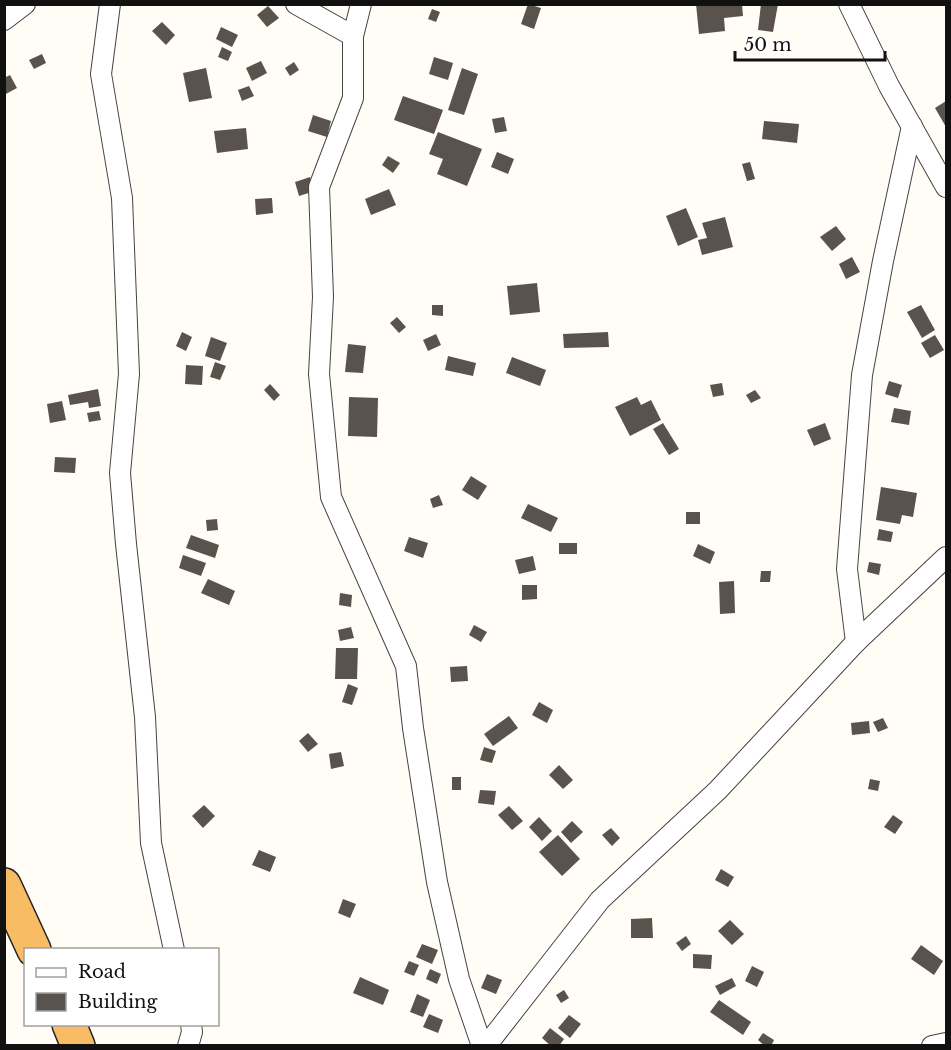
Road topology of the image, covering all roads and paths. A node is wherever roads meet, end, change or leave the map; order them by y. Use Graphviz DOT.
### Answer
graph roads {
  1 [pos="25,4"];
  2 [pos="110,4"];
  3 [pos="296,4"];
  4 [pos="361,4"];
  5 [pos="849,4"];
  6 [pos="4,20"];
  7 [pos="353,36"];
  8 [pos="912,126"];
  9 [pos="946,187"];
  10 [pos="946,556"];
  11 [pos="856,642"];
  12 [pos="4,885"];
  13 [pos="33,948"];
  14 [pos="174,948"];
  15 [pos="70,1026"];
  16 [pos="191,1026"];
  17 [pos="946,1043"];
  18 [pos="78,1046"];
  19 [pos="189,1046"];
  20 [pos="484,1046"];
  21 [pos="932,1046"];
  1 -- 6 [label="street"];
  2 -- 14 [label="street"];
  3 -- 7 [label="street"];
  4 -- 7 [label="street"];
  5 -- 8 [label="street"];
  7 -- 20 [label="street"];
  8 -- 9 [label="street"];
  8 -- 11 [label="street"];
  10 -- 11 [label="street"];
  11 -- 20 [label="street"];
  12 -- 13 [label="highway"];
  15 -- 18 [label="highway"];
  16 -- 19 [label="street"];
  17 -- 21 [label="street"];
}
